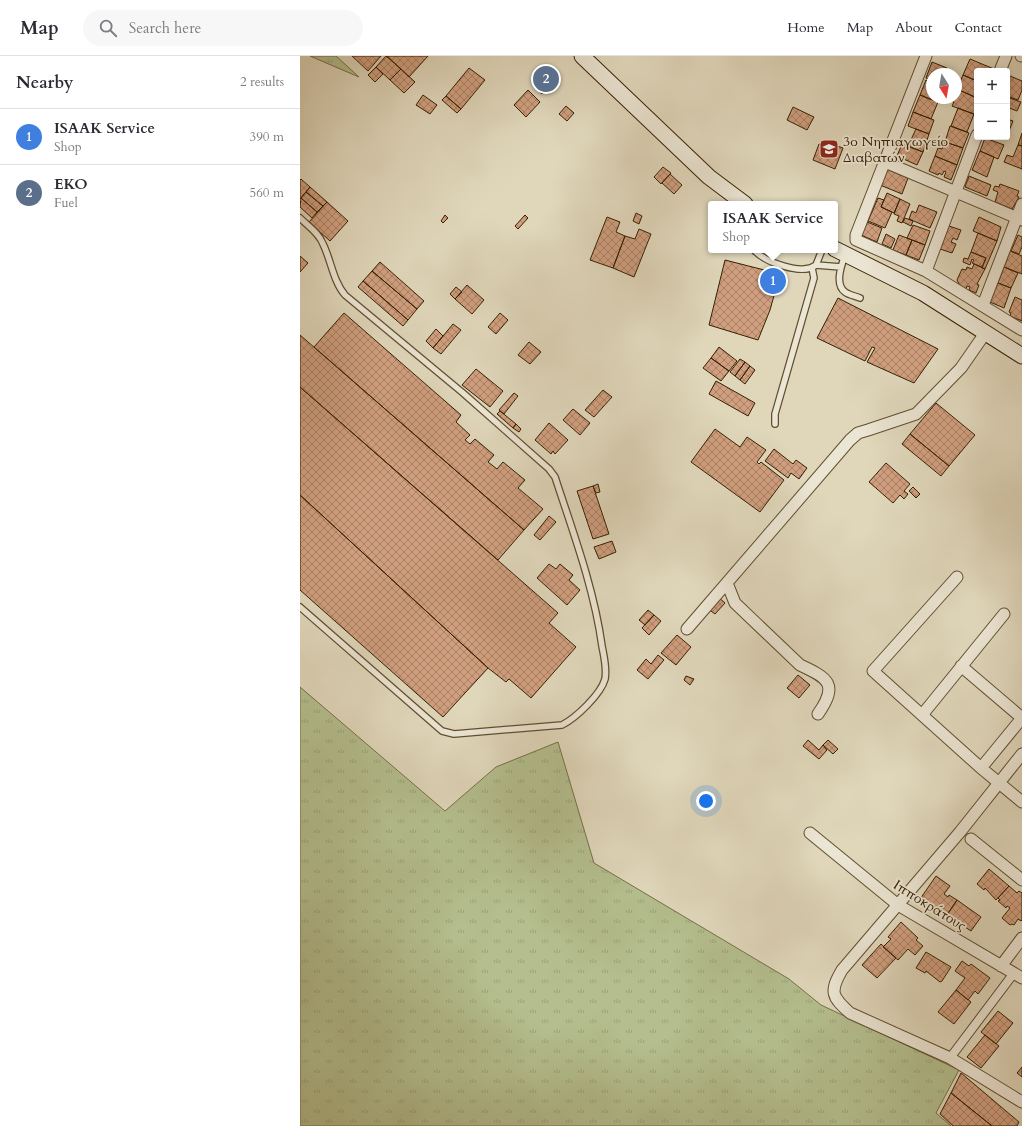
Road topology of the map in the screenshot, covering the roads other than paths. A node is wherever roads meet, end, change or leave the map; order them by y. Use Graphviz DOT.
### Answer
graph roads {
  1 [pos="582,56"];
  2 [pos="926,56"];
  3 [pos="1006,56"];
  4 [pos="1001,68"];
  5 [pos="975,140"];
  6 [pos="885,162"];
  7 [pos="956,192"];
  8 [pos="740,201"];
  9 [pos="1022,204"];
  10 [pos="300,218"];
  11 [pos="1020,219"];
  12 [pos="758,253"];
  13 [pos="821,253"];
  14 [pos="840,257"];
  15 [pos="814,267"];
  16 [pos="926,271"];
  17 [pos="860,298"];
  18 [pos="983,305"];
  19 [pos="1022,330"];
  20 [pos="986,332"];
  21 [pos="1022,356"];
  22 [pos="775,424"];
  23 [pos="957,577"];
  24 [pos="727,582"];
  25 [pos="300,607"];
  26 [pos="1004,614"];
  27 [pos="688,628"];
  28 [pos="961,666"];
  29 [pos="818,714"];
  30 [pos="922,715"];
  31 [pos="1022,718"];
  32 [pos="1022,754"];
  33 [pos="981,768"];
  34 [pos="1000,782"];
  35 [pos="1022,802"];
  36 [pos="810,833"];
  37 [pos="970,839"];
  38 [pos="1022,880"];
  39 [pos="898,905"];
  40 [pos="1022,938"];
  41 [pos="1001,966"];
  42 [pos="1018,976"];
  43 [pos="950,1058"];
  44 [pos="1022,1102"];
  1 -- 8 [label="main road"];
  2 -- 6 [label="street"];
  3 -- 4 [label="street"];
  5 -- 7 [label="street"];
  6 -- 7 [label="street"];
  6 -- 16 [label="street"];
  7 -- 11 [label="street"];
  7 -- 16 [label="street"];
  9 -- 11 [label="street"];
  10 -- 25 [label="lane"];
  11 -- 18 [label="street"];
  12 -- 15 [label="lane"];
  13 -- 15 [label="lane"];
  14 -- 15 [label="lane"];
  14 -- 17 [label="lane"];
  14 -- 20 [label="main road"];
  15 -- 22 [label="lane"];
  16 -- 18 [label="street"];
  18 -- 19 [label="street"];
  20 -- 21 [label="main road"];
  20 -- 24 [label="street"];
  23 -- 30 [label="street"];
  24 -- 27 [label="street"];
  24 -- 29 [label="street"];
  26 -- 28 [label="street"];
  28 -- 30 [label="street"];
  28 -- 31 [label="street"];
  30 -- 33 [label="street"];
  31 -- 33 [label="street"];
  32 -- 34 [label="street"];
  33 -- 34 [label="street"];
  34 -- 35 [label="street"];
  34 -- 39 [label="street"];
  36 -- 39 [label="street, Ιπποκράτους"];
  37 -- 38 [label="street"];
  39 -- 41 [label="street, Ιπποκράτους"];
  39 -- 43 [label="street"];
  40 -- 41 [label="street"];
  41 -- 42 [label="street, Ιπποκράτους"];
  42 -- 43 [label="street"];
  43 -- 44 [label="street"];
}
